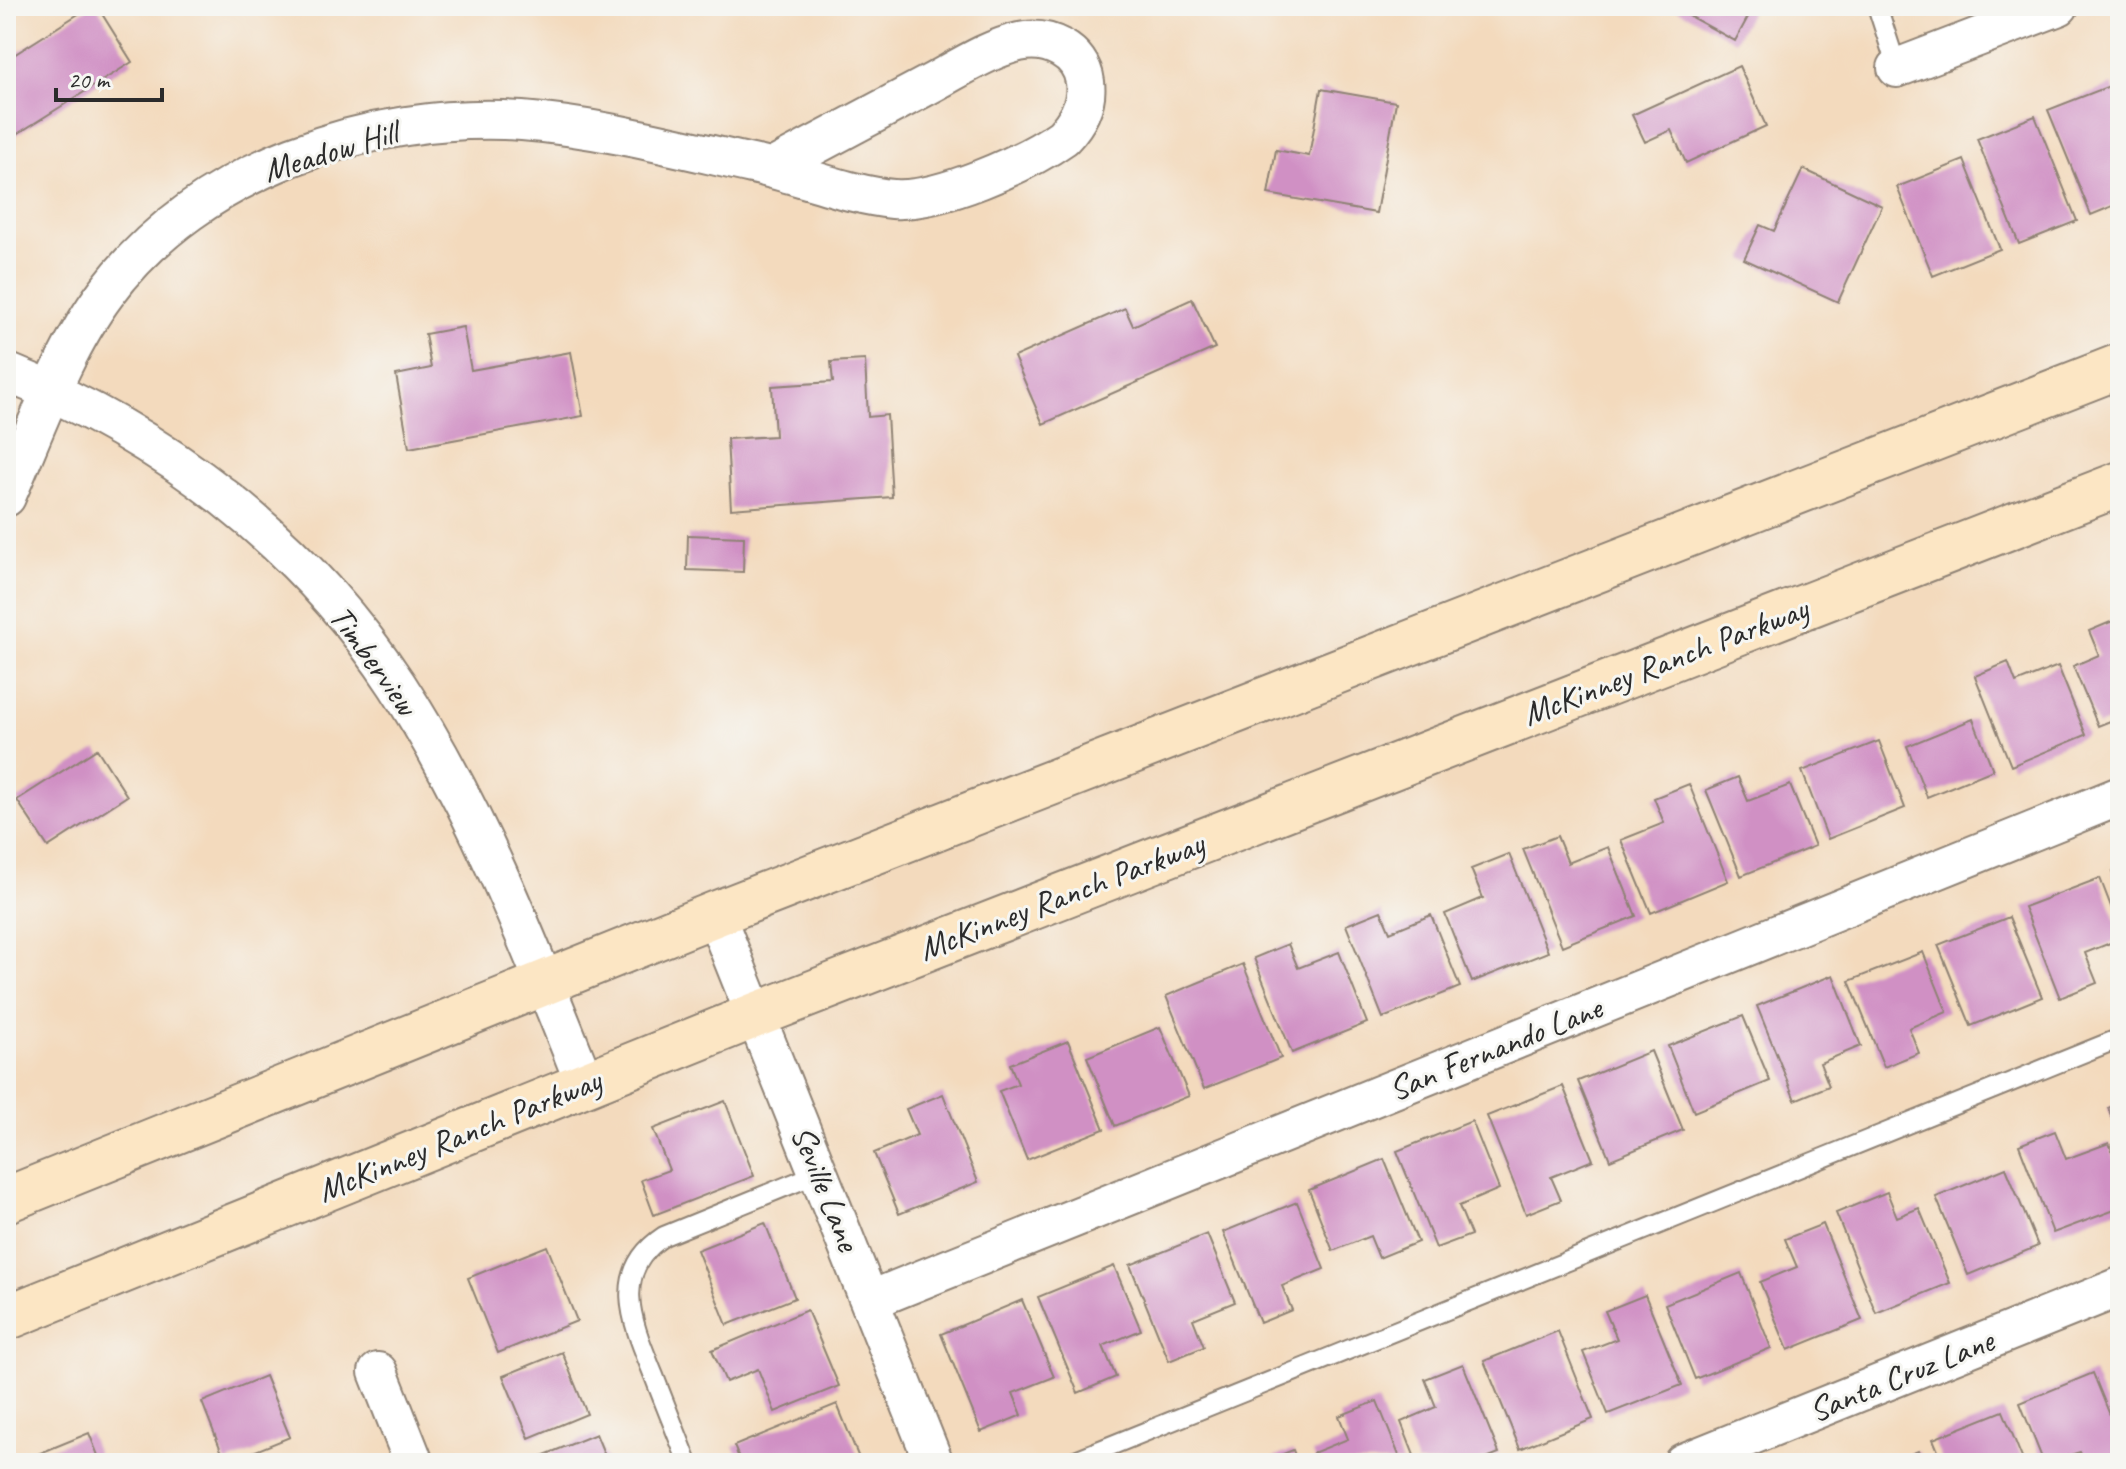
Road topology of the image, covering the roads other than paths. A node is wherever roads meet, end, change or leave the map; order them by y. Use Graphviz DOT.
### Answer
graph roads {
  1 [pos="1877,6"];
  2 [pos="2059,6"];
  3 [pos="1897,68"];
  4 [pos="772,168"];
  5 [pos="2120,366"];
  6 [pos="6,372"];
  7 [pos="52,391"];
  8 [pos="2120,484"];
  9 [pos="6,497"];
  10 [pos="2120,796"];
  11 [pos="715,914"];
  12 [pos="545,983"];
  13 [pos="756,1015"];
  14 [pos="2120,1038"];
  15 [pos="585,1084"];
  16 [pos="819,1173"];
  17 [pos="6,1200"];
  18 [pos="2120,1287"];
  19 [pos="871,1300"];
  20 [pos="6,1318"];
  21 [pos="378,1372"];
  22 [pos="414,1463"];
  23 [pos="688,1463"];
  24 [pos="934,1463"];
  25 [pos="1068,1463"];
  26 [pos="1683,1463"];
  1 -- 3 [label="lane"];
  2 -- 3 [label="street"];
  4 -- 4 [label="street, Meadow Hill"];
  4 -- 7 [label="street, Meadow Hill"];
  5 -- 11 [label="main road"];
  6 -- 7 [label="street, Timberview"];
  7 -- 9 [label="street, Meadow Hill"];
  7 -- 12 [label="street, Timberview"];
  8 -- 13 [label="main road, McKinney Ranch Parkway"];
  10 -- 19 [label="street, San Fernando Lane"];
  11 -- 12 [label="main road"];
  11 -- 13 [label="street, Seville Lane"];
  12 -- 15 [label="street, Timberview"];
  12 -- 17 [label="main road"];
  13 -- 15 [label="main road, McKinney Ranch Parkway"];
  13 -- 16 [label="street, Seville Lane"];
  14 -- 25 [label="lane"];
  15 -- 20 [label="main road, McKinney Ranch Parkway"];
  16 -- 19 [label="street, Seville Lane"];
  16 -- 23 [label="lane"];
  18 -- 26 [label="street, Santa Cruz Lane"];
  19 -- 24 [label="street, Seville Lane"];
  21 -- 22 [label="street"];
}
